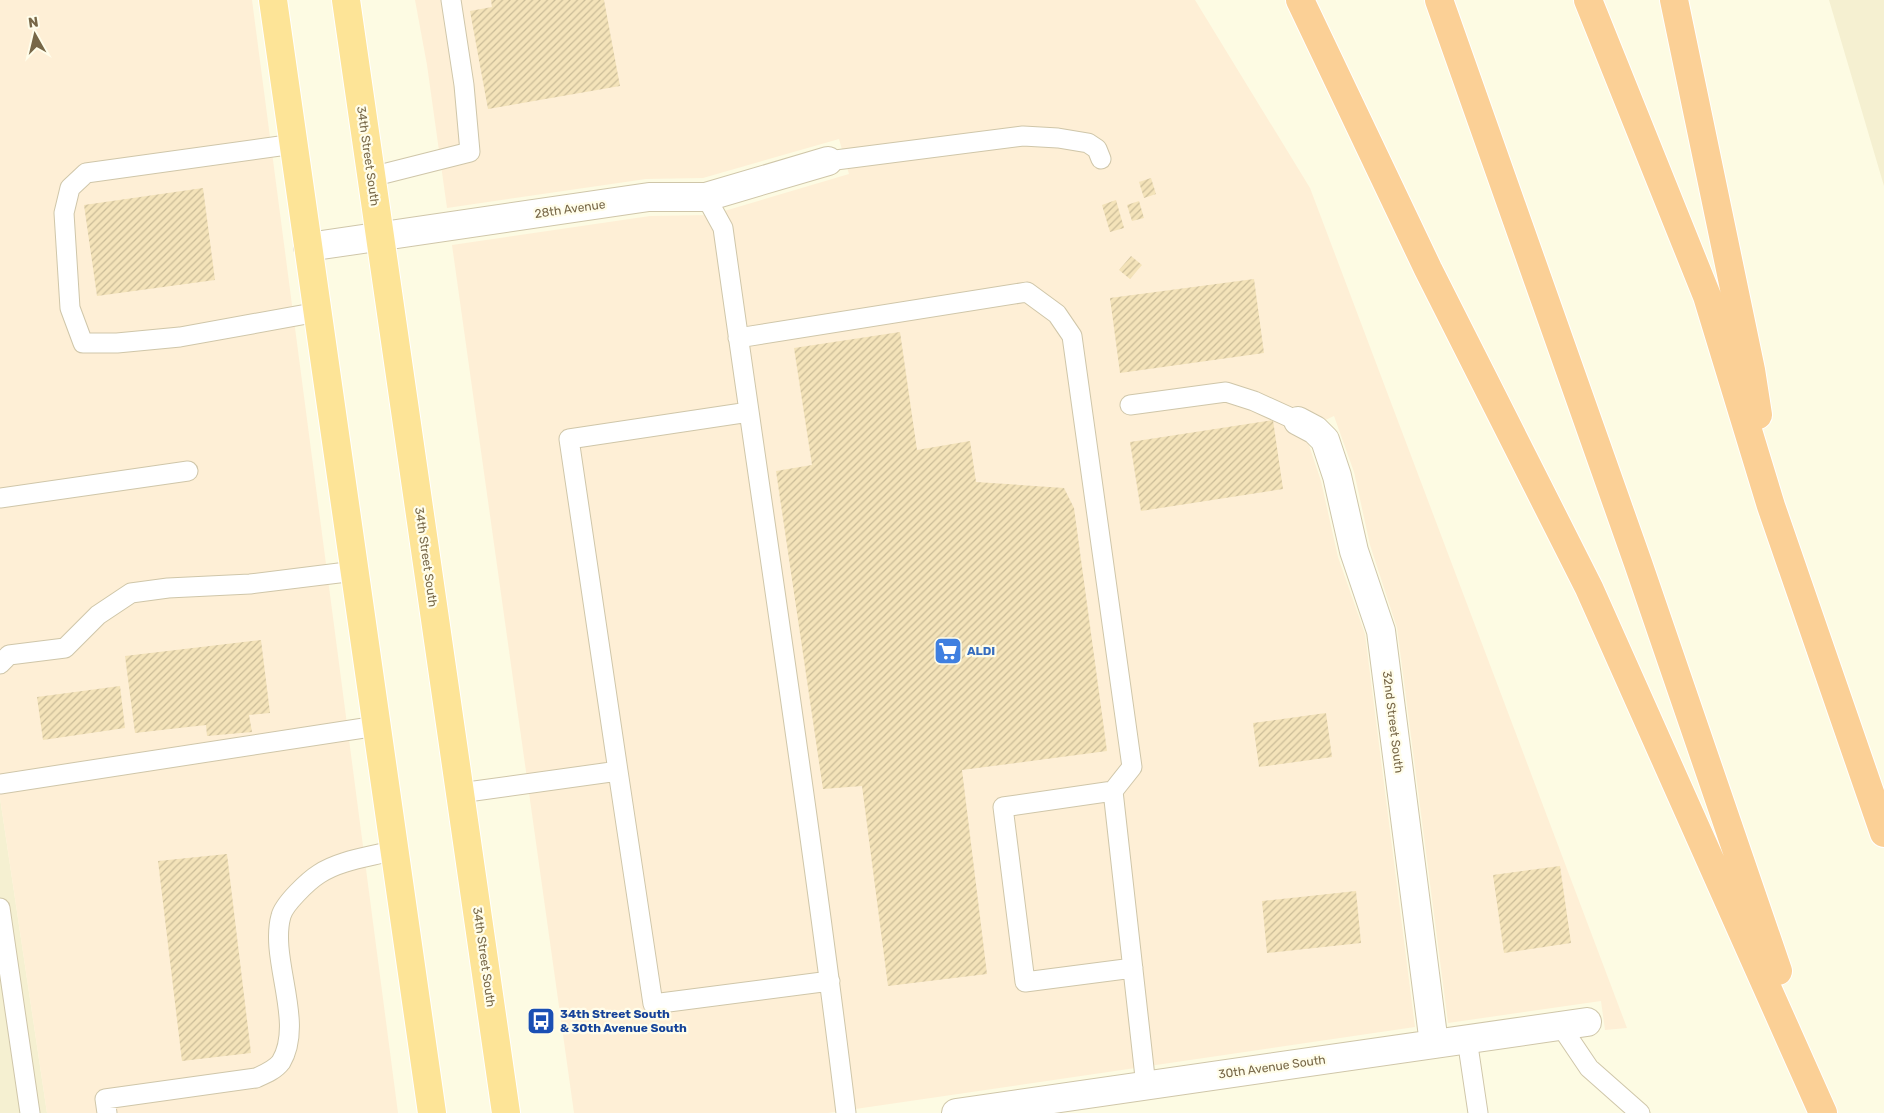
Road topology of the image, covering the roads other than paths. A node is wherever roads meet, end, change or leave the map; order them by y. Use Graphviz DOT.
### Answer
graph roads {
  1 [pos="273,0"];
  2 [pos="346,0"];
  3 [pos="451,0"];
  4 [pos="1300,0"];
  5 [pos="1439,0"];
  6 [pos="1588,0"];
  7 [pos="1674,0"];
  8 [pos="294,144"];
  9 [pos="1101,159"];
  10 [pos="828,161"];
  11 [pos="371,177"];
  12 [pos="706,197"];
  13 [pos="380,237"];
  14 [pos="308,247"];
  15 [pos="318,312"];
  16 [pos="738,338"];
  17 [pos="1130,405"];
  18 [pos="749,412"];
  19 [pos="1298,421"];
  20 [pos="188,471"];
  21 [pos="0,498"];
  22 [pos="1771,506"];
  23 [pos="355,571"];
  24 [pos="0,664"];
  25 [pos="377,726"];
  26 [pos="618,771"];
  27 [pos="0,784"];
  28 [pos="1113,792"];
  29 [pos="460,793"];
  30 [pos="1884,833"];
  31 [pos="395,850"];
  32 [pos="0,908"];
  33 [pos="1133,968"];
  34 [pos="830,981"];
  35 [pos="1587,1022"];
  36 [pos="1560,1025"];
  37 [pos="1467,1039"];
  38 [pos="1434,1044"];
  39 [pos="1146,1086"];
  40 [pos="30,1113"];
  41 [pos="107,1113"];
  42 [pos="432,1113"];
  43 [pos="506,1113"];
  44 [pos="846,1113"];
  45 [pos="956,1113"];
  46 [pos="1478,1113"];
  47 [pos="1640,1113"];
  48 [pos="1825,1113"];
  1 -- 8 [label="highway"];
  2 -- 11 [label="highway, 34th Street South"];
  3 -- 11 [label="lane"];
  4 -- 48 [label="highway"];
  5 -- 48 [label="highway"];
  6 -- 22 [label="highway"];
  7 -- 22 [label="highway"];
  8 -- 14 [label="highway"];
  8 -- 15 [label="lane"];
  9 -- 10 [label="lane"];
  10 -- 12 [label="street, 28th Avenue"];
  11 -- 13 [label="highway, 34th Street South"];
  12 -- 13 [label="street, 28th Avenue"];
  12 -- 16 [label="lane"];
  13 -- 14 [label="street, 28th Avenue"];
  13 -- 29 [label="highway, 34th Street South"];
  14 -- 15 [label="highway"];
  15 -- 23 [label="highway"];
  16 -- 18 [label="lane"];
  16 -- 28 [label="lane"];
  17 -- 19 [label="lane"];
  18 -- 26 [label="lane"];
  18 -- 34 [label="lane"];
  19 -- 38 [label="street, 32nd Street South"];
  20 -- 21 [label="lane"];
  22 -- 30 [label="highway"];
  23 -- 24 [label="lane"];
  23 -- 25 [label="highway"];
  25 -- 27 [label="lane"];
  25 -- 31 [label="highway"];
  26 -- 29 [label="lane"];
  26 -- 34 [label="lane"];
  28 -- 33 [label="lane"];
  28 -- 33 [label="lane"];
  29 -- 43 [label="highway, 34th Street South"];
  31 -- 41 [label="lane"];
  31 -- 42 [label="highway"];
  32 -- 40 [label="lane"];
  33 -- 39 [label="lane"];
  34 -- 44 [label="lane"];
  35 -- 36 [label="street, 30th Avenue South"];
  36 -- 37 [label="street, 30th Avenue South"];
  36 -- 47 [label="lane"];
  37 -- 38 [label="street, 30th Avenue South"];
  37 -- 46 [label="lane"];
  38 -- 39 [label="street, 30th Avenue South"];
  39 -- 45 [label="street, 30th Avenue South"];
}
